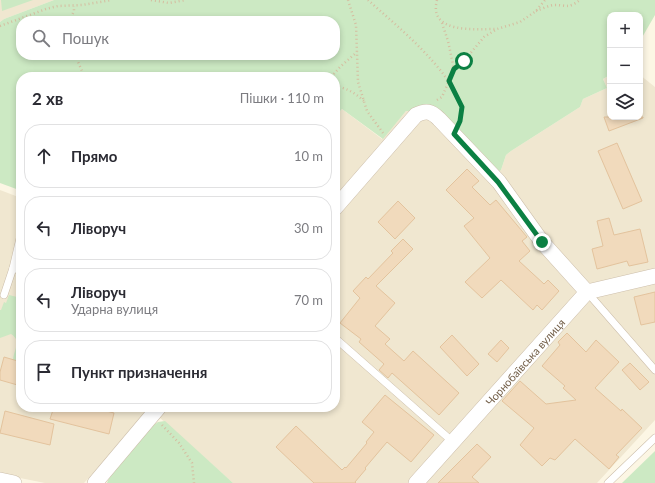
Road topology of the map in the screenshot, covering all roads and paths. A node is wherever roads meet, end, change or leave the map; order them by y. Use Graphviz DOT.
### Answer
graph roads {
  1 [pos="112,0"];
  2 [pos="151,0"];
  3 [pos="186,0"];
  4 [pos="348,0"];
  5 [pos="368,0"];
  6 [pos="437,0"];
  7 [pos="545,0"];
  8 [pos="580,0"];
  9 [pos="74,6"];
  10 [pos="536,11"];
  11 [pos="27,16"];
  12 [pos="72,16"];
  13 [pos="16,20"];
  14 [pos="442,22"];
  15 [pos="0,26"];
  16 [pos="497,29"];
  17 [pos="357,52"];
  18 [pos="78,60"];
  19 [pos="454,69"];
  20 [pos="82,72"];
  21 [pos="336,72"];
  22 [pos="449,81"];
  23 [pos="340,87"];
  24 [pos="364,101"];
  25 [pos="436,101"];
  26 [pos="454,134"];
  27 [pos="392,142"];
  28 [pos="340,202"];
  29 [pos="16,255"];
  30 [pos="13,268"];
  31 [pos="16,269"];
  32 [pos="655,276"];
  33 [pos="587,292"];
  34 [pos="4,295"];
  35 [pos="340,342"];
  36 [pos="655,370"];
  37 [pos="155,412"];
  38 [pos="157,412"];
  39 [pos="655,438"];
  40 [pos="453,442"];
  41 [pos="0,480"];
  42 [pos="14,483"];
  43 [pos="95,483"];
  44 [pos="194,483"];
  45 [pos="416,483"];
  46 [pos="608,483"];
  1 -- 9 [label="path"];
  2 -- 3 [label="path"];
  4 -- 17 [label="path"];
  5 -- 22 [label="path"];
  6 -- 14 [label="path"];
  7 -- 10 [label="path"];
  8 -- 10 [label="path"];
  9 -- 11 [label="path"];
  9 -- 12 [label="path"];
  10 -- 16 [label="path"];
  13 -- 15 [label="path"];
  14 -- 16 [label="path"];
  14 -- 19 [label="path"];
  16 -- 19 [label="path"];
  17 -- 21 [label="path"];
  17 -- 24 [label="path"];
  18 -- 20 [label="path"];
  19 -- 22 [label="path"];
  22 -- 25 [label="path"];
  22 -- 26 [label="path"];
  23 -- 24 [label="path"];
  24 -- 27 [label="path"];
  26 -- 27 [label="street"];
  26 -- 33 [label="street"];
  27 -- 28 [label="street"];
  29 -- 30 [label="lane"];
  30 -- 31 [label="lane"];
  30 -- 34 [label="lane"];
  32 -- 33 [label="street"];
  33 -- 36 [label="lane"];
  33 -- 40 [label="street, Чорнобаївська вулиця"];
  35 -- 40 [label="lane"];
  37 -- 43 [label="street"];
  38 -- 44 [label="path"];
  39 -- 46 [label="lane"];
  40 -- 45 [label="street, Чорнобаївська вулиця"];
  41 -- 42 [label="street"];
}
